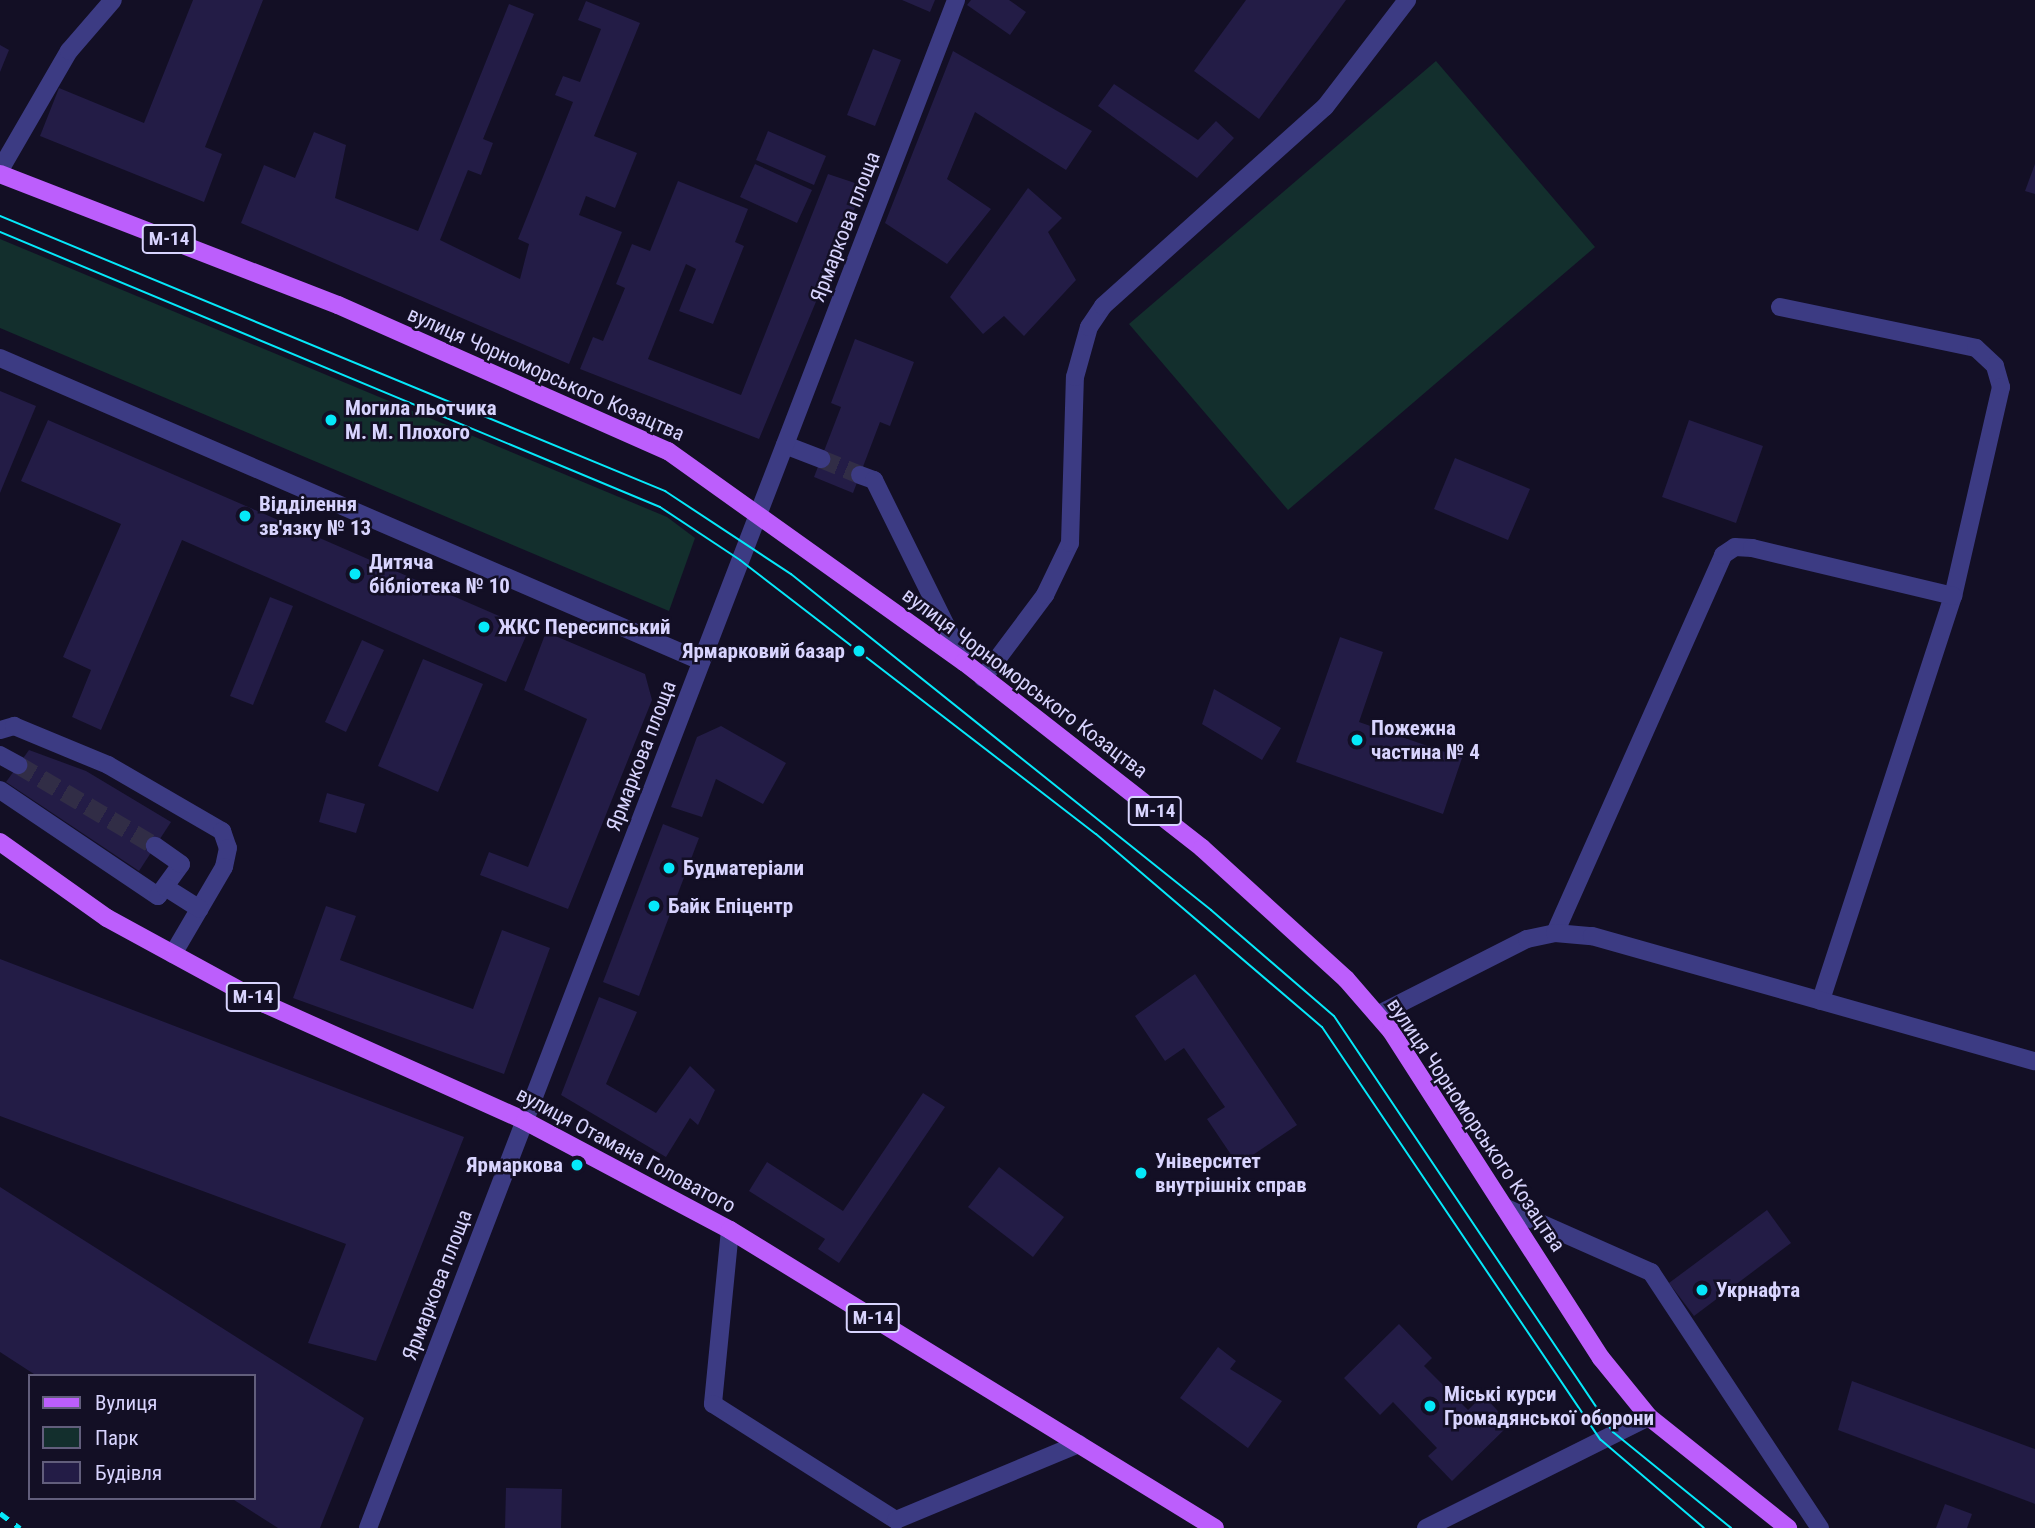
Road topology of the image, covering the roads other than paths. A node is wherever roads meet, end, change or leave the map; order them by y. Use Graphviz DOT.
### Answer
graph roads {
  1 [pos="113,0"];
  2 [pos="956,0"];
  3 [pos="1407,0"];
  4 [pos="0,172"];
  5 [pos="1780,307"];
  6 [pos="0,359"];
  7 [pos="785,445"];
  8 [pos="821,459"];
  9 [pos="860,475"];
  10 [pos="759,514"];
  11 [pos="1953,596"];
  12 [pos="701,661"];
  13 [pos="964,662"];
  14 [pos="983,678"];
  15 [pos="0,730"];
  16 [pos="0,755"];
  17 [pos="18,765"];
  18 [pos="0,790"];
  19 [pos="0,842"];
  20 [pos="155,846"];
  21 [pos="165,887"];
  22 [pos="200,909"];
  23 [pos="1555,933"];
  24 [pos="173,954"];
  25 [pos="1821,1001"];
  26 [pos="1377,1015"];
  27 [pos="2035,1062"];
  28 [pos="525,1121"];
  29 [pos="1504,1207"];
  30 [pos="730,1230"];
  31 [pos="1649,1418"];
  32 [pos="1079,1444"];
  33 [pos="368,1528"];
  34 [pos="1215,1528"];
  35 [pos="1426,1528"];
  36 [pos="1788,1528"];
  37 [pos="1820,1528"];
  1 -- 4 [label="street"];
  2 -- 7 [label="street, Ярмаркова площа"];
  3 -- 14 [label="street"];
  4 -- 10 [label="main road, вулиця Чорноморського Козацтва / М-14"];
  5 -- 11 [label="street"];
  6 -- 12 [label="street"];
  7 -- 8 [label="street"];
  7 -- 10 [label="street, Ярмаркова площа"];
  9 -- 13 [label="street"];
  10 -- 12 [label="street, Ярмаркова площа"];
  10 -- 13 [label="main road, вулиця Чорноморського Козацтва / М-14"];
  11 -- 23 [label="street"];
  11 -- 25 [label="street"];
  12 -- 28 [label="street, Ярмаркова площа"];
  13 -- 14 [label="main road, вулиця Чорноморського Козацтва / М-14"];
  14 -- 26 [label="main road, вулиця Чорноморського Козацтва / М-14"];
  15 -- 22 [label="street"];
  16 -- 17 [label="street"];
  18 -- 21 [label="street"];
  19 -- 24 [label="main road, вулиця Отамана Головатого / М-14"];
  20 -- 21 [label="street"];
  21 -- 22 [label="street"];
  22 -- 24 [label="street"];
  23 -- 25 [label="street"];
  23 -- 26 [label="street"];
  24 -- 28 [label="main road, вулиця Отамана Головатого / М-14"];
  25 -- 27 [label="street"];
  26 -- 29 [label="main road, вулиця Чорноморського Козацтва / М-14"];
  28 -- 30 [label="main road, вулиця Отамана Головатого / М-14"];
  28 -- 33 [label="street, Ярмаркова площа"];
  29 -- 31 [label="main road, вулиця Чорноморського Козацтва / М-14"];
  29 -- 37 [label="street"];
  30 -- 32 [label="main road, вулиця Отамана Головатого / М-14"];
  30 -- 32 [label="street"];
  31 -- 35 [label="street"];
  31 -- 36 [label="main road, вулиця Чорноморського Козацтва / М-14"];
  32 -- 34 [label="main road, вулиця Отамана Головатого / М-14"];
}
